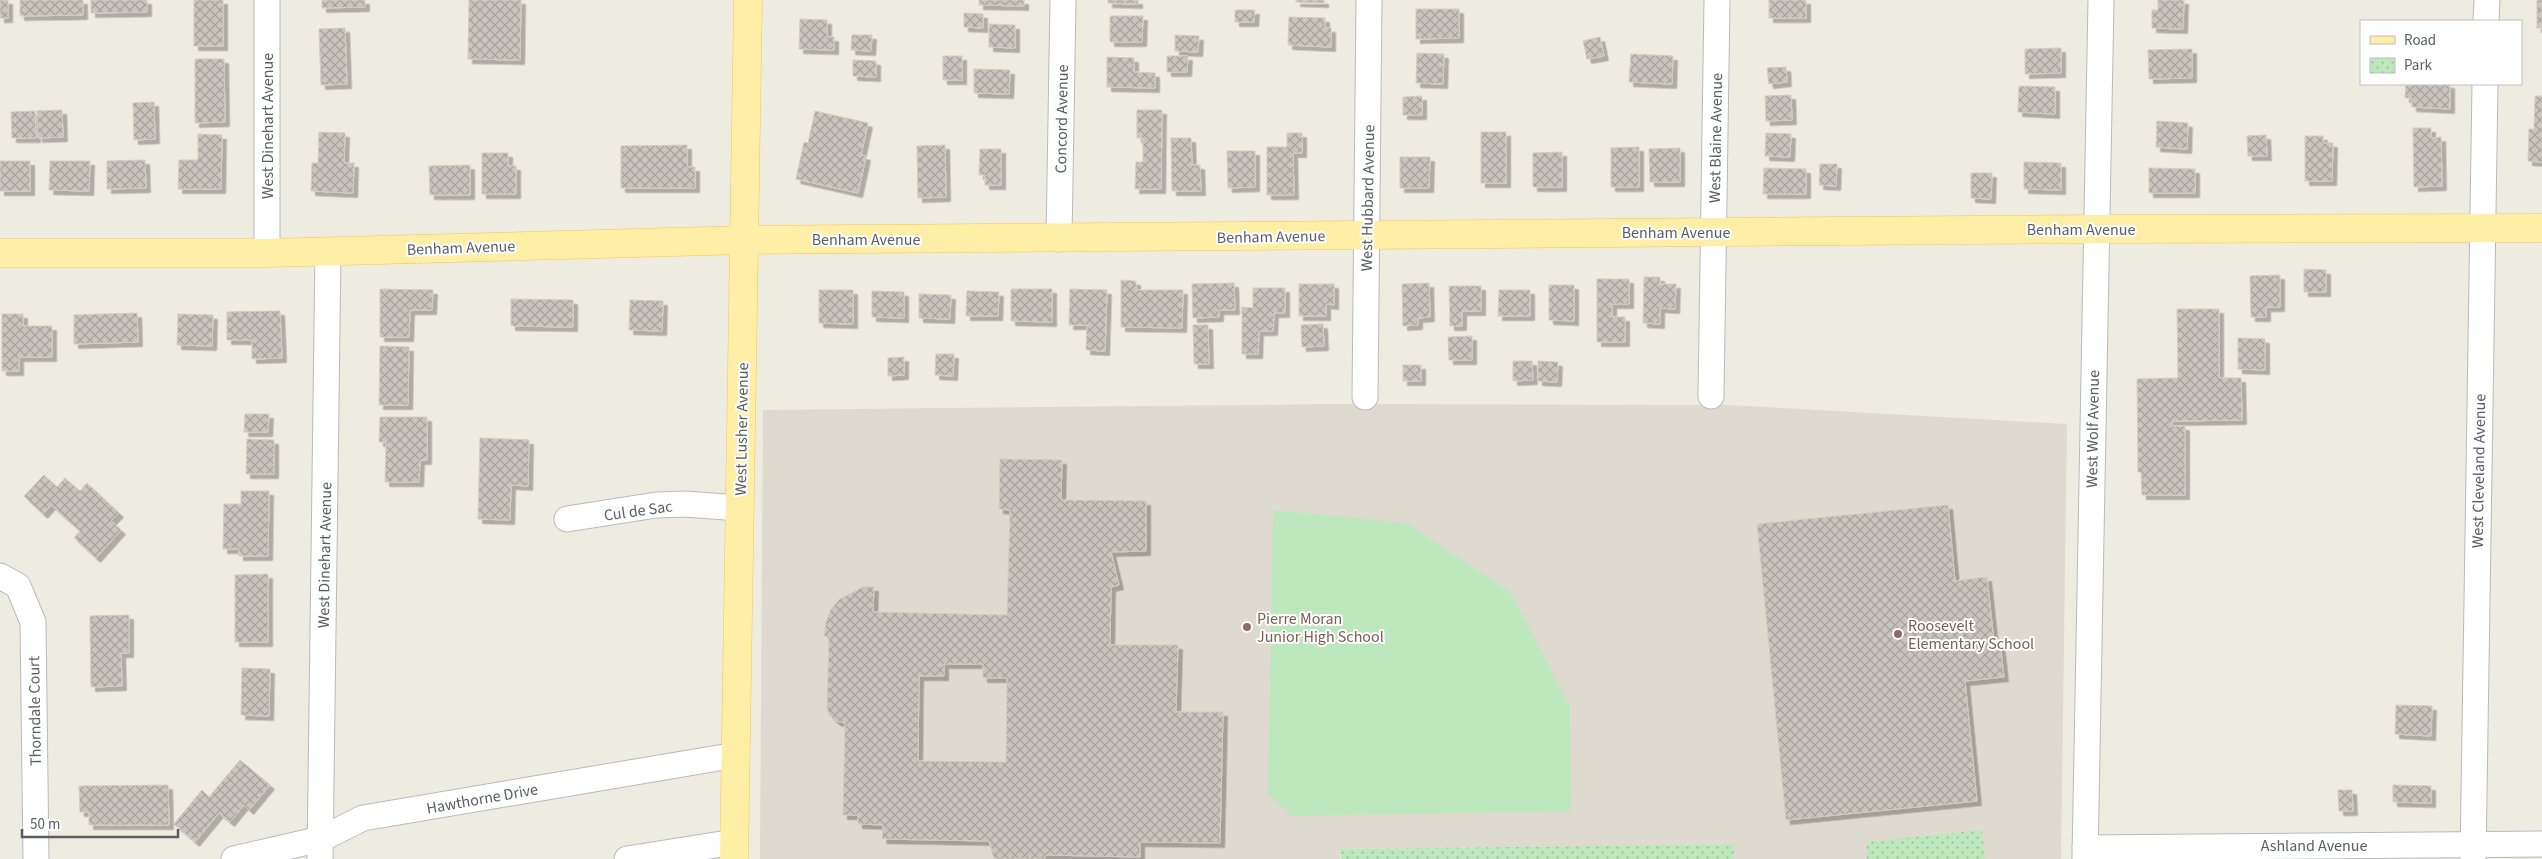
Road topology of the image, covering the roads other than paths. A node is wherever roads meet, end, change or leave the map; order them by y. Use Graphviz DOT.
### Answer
graph roads {
  1 [pos="267,0"];
  2 [pos="748,0"];
  3 [pos="1062,0"];
  4 [pos="1369,0"];
  5 [pos="1716,0"];
  6 [pos="2101,0"];
  7 [pos="2486,0"];
  8 [pos="2486,20"];
  9 [pos="2485,85"];
  10 [pos="2542,228"];
  11 [pos="2096,229"];
  12 [pos="2482,229"];
  13 [pos="1714,232"];
  14 [pos="1366,234"];
  15 [pos="1059,239"];
  16 [pos="746,240"];
  17 [pos="328,251"];
  18 [pos="267,252"];
  19 [pos="0,253"];
  20 [pos="1711,396"];
  21 [pos="1365,397"];
  22 [pos="739,508"];
  23 [pos="568,519"];
  24 [pos="0,576"];
  25 [pos="736,756"];
  26 [pos="2542,844"];
  27 [pos="320,849"];
  28 [pos="734,851"];
  29 [pos="2473,851"];
  30 [pos="2085,854"];
  31 [pos="36,859"];
  32 [pos="234,859"];
  33 [pos="627,859"];
  1 -- 18 [label="street, West Dinehart Avenue"];
  2 -- 16 [label="main road, West Lusher Avenue"];
  3 -- 15 [label="street, Concord Avenue"];
  4 -- 14 [label="street, West Hubbard Avenue"];
  5 -- 13 [label="street, West Blaine Avenue"];
  6 -- 11 [label="street, West Wolf Avenue"];
  7 -- 8 [label="street"];
  9 -- 12 [label="street, West Cleveland Avenue"];
  10 -- 12 [label="main road, Benham Avenue"];
  11 -- 12 [label="main road, Benham Avenue"];
  11 -- 13 [label="main road, Benham Avenue"];
  11 -- 30 [label="street, West Wolf Avenue"];
  12 -- 29 [label="street, West Cleveland Avenue"];
  13 -- 14 [label="main road, Benham Avenue"];
  13 -- 20 [label="street, West Blaine Avenue"];
  14 -- 15 [label="main road, Benham Avenue"];
  14 -- 21 [label="street, West Hubbard Avenue"];
  15 -- 16 [label="main road, Benham Avenue"];
  16 -- 17 [label="main road, Benham Avenue"];
  16 -- 22 [label="main road, West Lusher Avenue"];
  17 -- 18 [label="main road, Benham Avenue"];
  17 -- 27 [label="street, West Dinehart Avenue"];
  18 -- 19 [label="main road, Benham Avenue"];
  22 -- 23 [label="street, Cul de Sac"];
  22 -- 25 [label="main road, West Lusher Avenue"];
  24 -- 31 [label="street, Thorndale Court"];
  25 -- 27 [label="street, Hawthorne Drive"];
  25 -- 28 [label="main road, West Lusher Avenue"];
  26 -- 29 [label="street, Ashland Avenue"];
  27 -- 32 [label="street, Hawthorne Drive"];
  28 -- 33 [label="street"];
  29 -- 30 [label="street, Ashland Avenue"];
}
